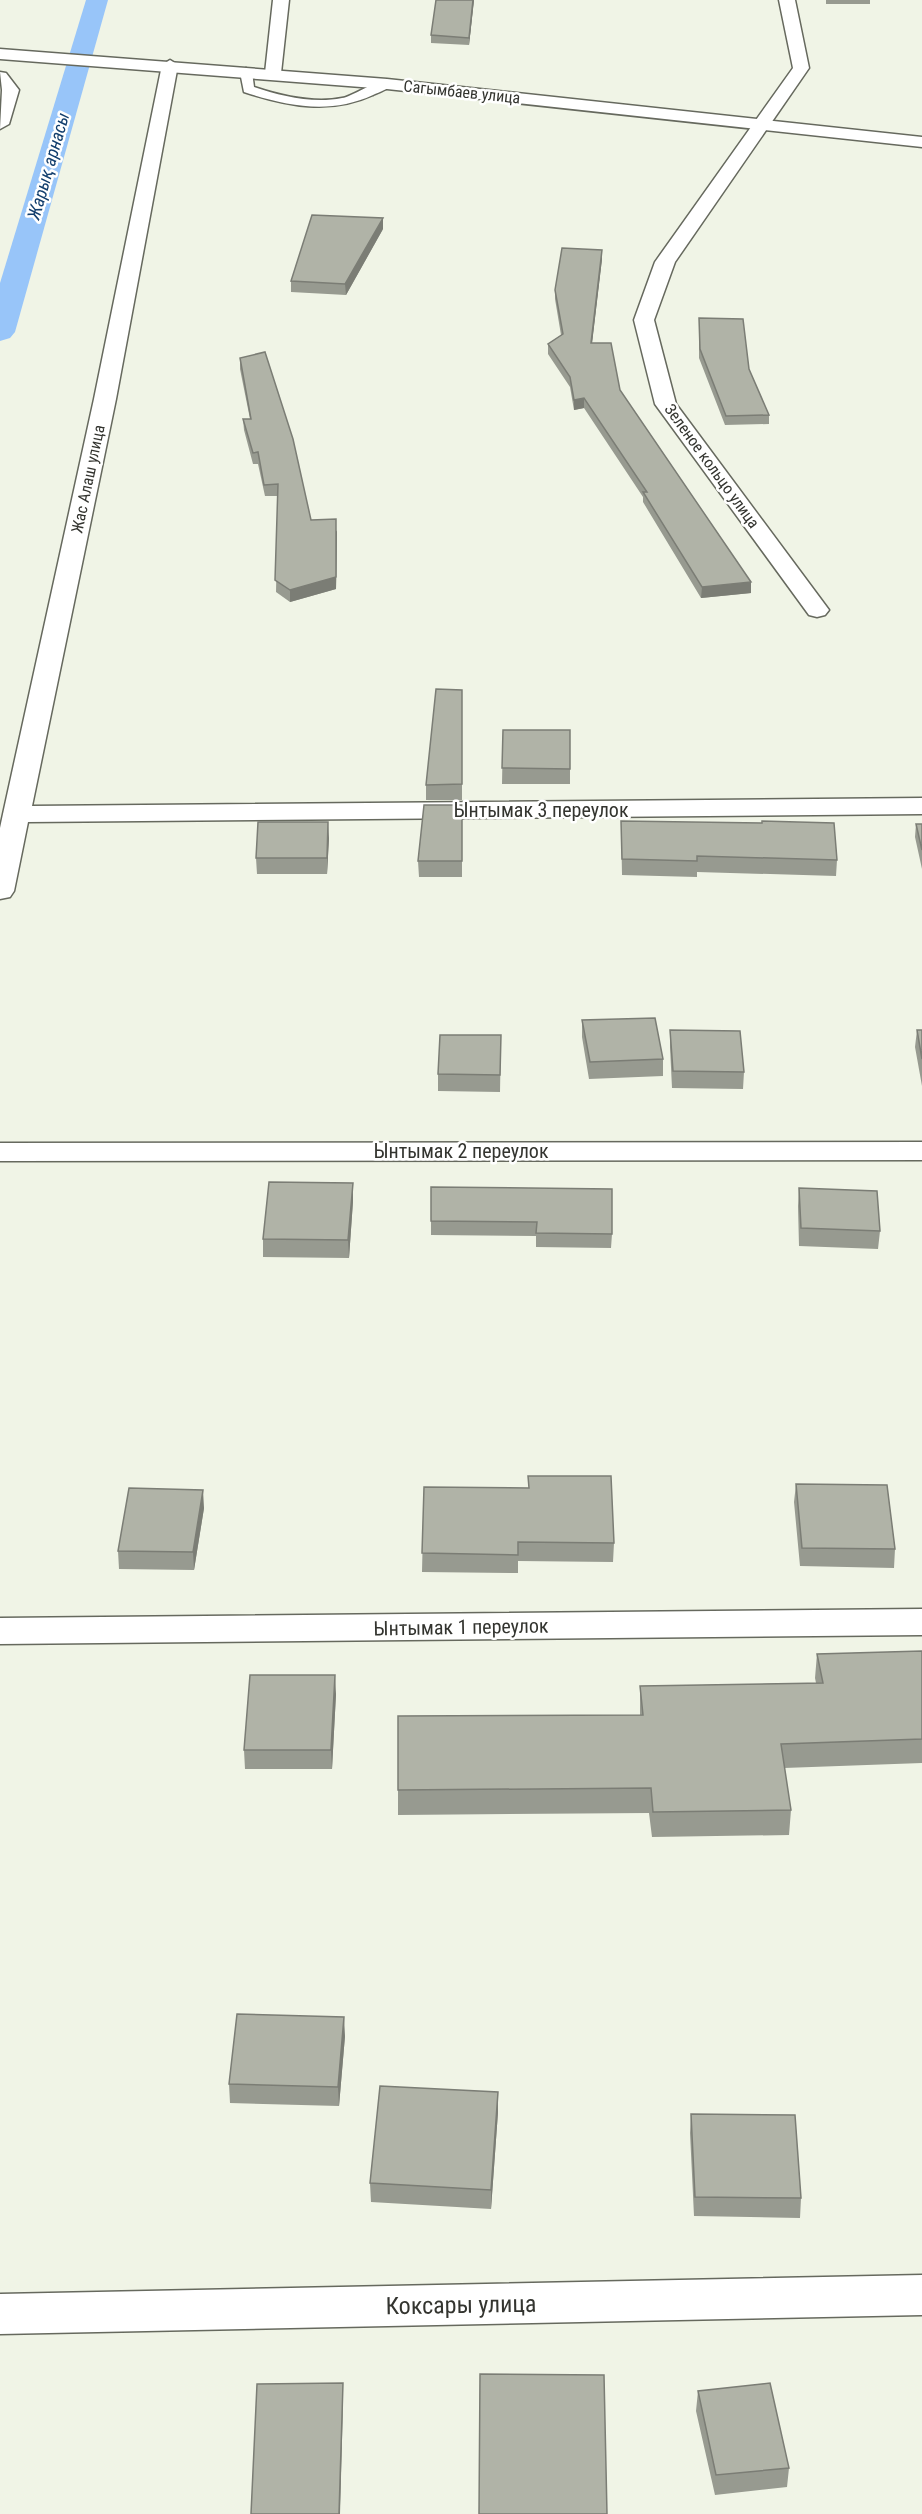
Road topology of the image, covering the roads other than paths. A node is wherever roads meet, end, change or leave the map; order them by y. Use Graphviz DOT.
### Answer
graph roads {
  1 [pos="281,0"];
  2 [pos="787,0"];
  3 [pos="0,54"];
  4 [pos="170,65"];
  5 [pos="246,72"];
  6 [pos="273,73"];
  7 [pos="0,77"];
  8 [pos="387,84"];
  9 [pos="0,124"];
  10 [pos="762,124"];
  11 [pos="922,142"];
  12 [pos="817,610"];
  13 [pos="922,806"];
  14 [pos="16,814"];
  15 [pos="0,891"];
  16 [pos="922,1151"];
  17 [pos="0,1152"];
  18 [pos="922,1622"];
  19 [pos="0,1631"];
  20 [pos="922,2295"];
  21 [pos="0,2314"];
  1 -- 6 [label="street"];
  2 -- 10 [label="street, Зеленое кольцо улица"];
  3 -- 4 [label="street, Сагымбаев улица"];
  4 -- 5 [label="street, Сагымбаев улица"];
  4 -- 14 [label="street, Жас Алаш улица"];
  5 -- 6 [label="street, Сагымбаев улица"];
  5 -- 8 [label="lane"];
  6 -- 8 [label="street, Сагымбаев улица"];
  7 -- 9 [label="street"];
  8 -- 10 [label="street, Сагымбаев улица"];
  10 -- 11 [label="street, Сагымбаев улица"];
  10 -- 12 [label="street, Зеленое кольцо улица"];
  13 -- 14 [label="street, Ынтымак 3 переулок"];
  14 -- 15 [label="street, Жас Алаш улица"];
  16 -- 17 [label="street, Ынтымак 2 переулок"];
  18 -- 19 [label="street, Ынтымак 1 переулок"];
  20 -- 21 [label="street, Коксары улица"];
}
